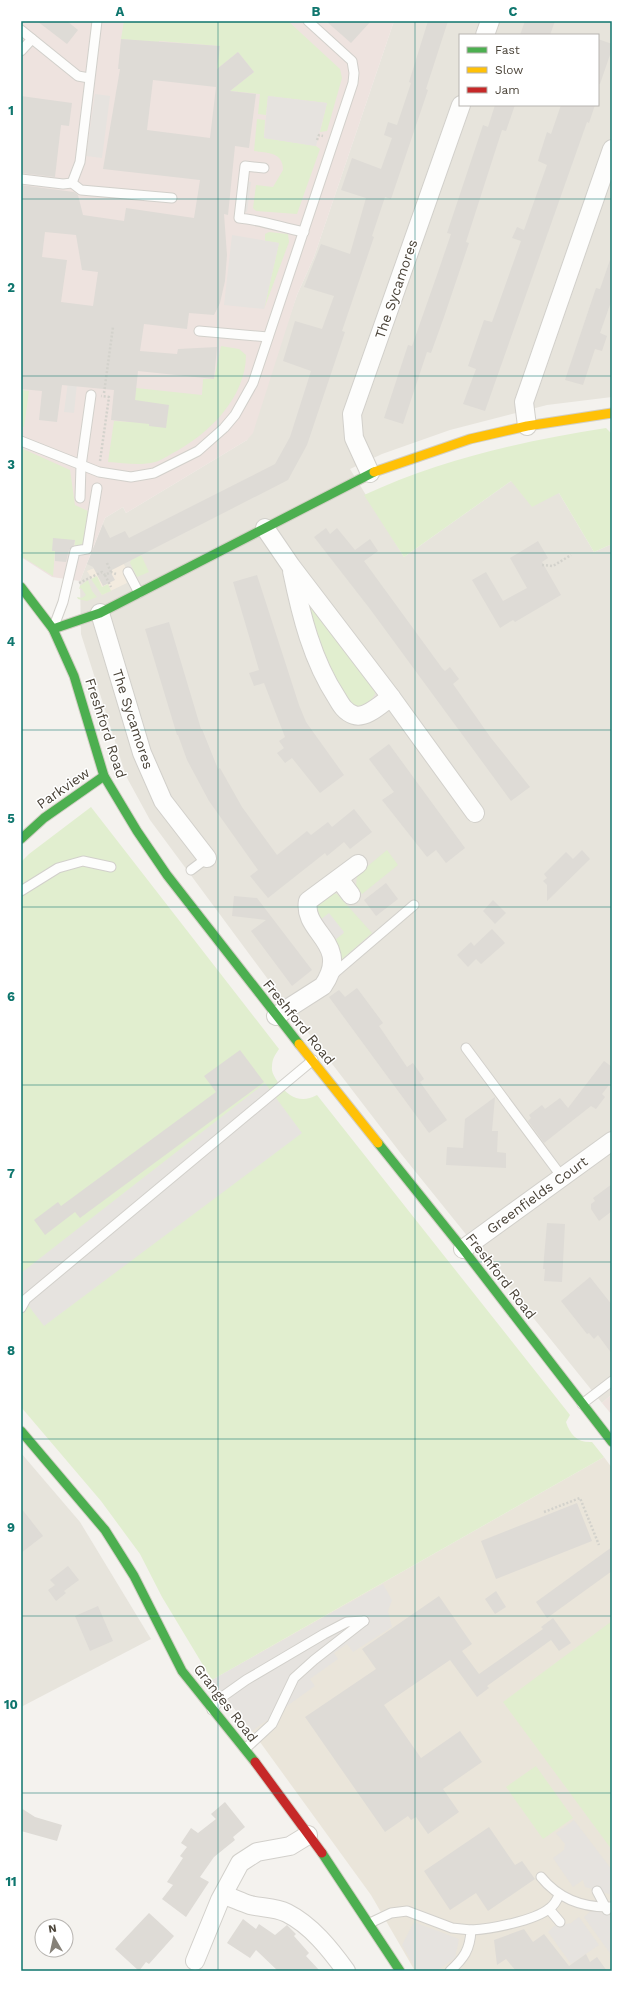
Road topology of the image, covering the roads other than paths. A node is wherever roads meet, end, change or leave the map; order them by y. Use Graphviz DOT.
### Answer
graph roads {
  1 [pos="97,21"];
  2 [pos="308,21"];
  3 [pos="490,21"];
  4 [pos="21,30"];
  5 [pos="485,34"];
  6 [pos="32,38"];
  7 [pos="21,51"];
  8 [pos="89,78"];
  9 [pos="461,106"];
  10 [pos="612,149"];
  11 [pos="264,168"];
  12 [pos="21,178"];
  13 [pos="72,183"];
  14 [pos="172,198"];
  15 [pos="304,232"];
  16 [pos="199,331"];
  17 [pos="268,337"];
  18 [pos="91,395"];
  19 [pos="612,413"];
  20 [pos="527,426"];
  21 [pos="21,441"];
  22 [pos="81,466"];
  23 [pos="370,473"];
  24 [pos="97,488"];
  25 [pos="80,498"];
  26 [pos="265,528"];
  27 [pos="291,566"];
  28 [pos="128,572"];
  29 [pos="21,587"];
  30 [pos="139,593"];
  31 [pos="100,613"];
  32 [pos="53,629"];
  33 [pos="391,697"];
  34 [pos="104,776"];
  35 [pos="475,813"];
  36 [pos="21,839"];
  37 [pos="207,858"];
  38 [pos="358,864"];
  39 [pos="111,867"];
  40 [pos="191,870"];
  41 [pos="339,879"];
  42 [pos="21,891"];
  43 [pos="351,895"];
  44 [pos="414,905"];
  45 [pos="328,978"];
  46 [pos="276,1016"];
  47 [pos="466,1048"];
  48 [pos="313,1060"];
  49 [pos="612,1141"];
  50 [pos="562,1177"];
  51 [pos="463,1249"];
  52 [pos="21,1308"];
  53 [pos="612,1381"];
  54 [pos="582,1404"];
  55 [pos="21,1431"];
  56 [pos="612,1442"];
  57 [pos="212,1710"];
  58 [pos="245,1749"];
  59 [pos="308,1835"];
  60 [pos="541,1877"];
  61 [pos="597,1891"];
  62 [pos="224,1895"];
  63 [pos="559,1895"];
  64 [pos="608,1908"];
  65 [pos="549,1909"];
  66 [pos="560,1922"];
  67 [pos="370,1923"];
  68 [pos="471,1930"];
  69 [pos="195,1961"];
  70 [pos="346,1971"];
  71 [pos="400,1971"];
  72 [pos="450,1971"];
  1 -- 8 [label="lane"];
  2 -- 15 [label="lane"];
  3 -- 5 [label="street"];
  4 -- 6 [label="lane"];
  6 -- 7 [label="lane"];
  6 -- 8 [label="lane"];
  8 -- 13 [label="lane"];
  9 -- 23 [label="street, The Sycamores"];
  10 -- 20 [label="street"];
  11 -- 15 [label="lane"];
  12 -- 13 [label="lane"];
  13 -- 14 [label="lane"];
  15 -- 17 [label="lane"];
  16 -- 17 [label="lane"];
  17 -- 22 [label="lane"];
  18 -- 22 [label="lane"];
  19 -- 20 [label="street"];
  20 -- 23 [label="street"];
  21 -- 22 [label="lane"];
  22 -- 25 [label="lane"];
  23 -- 26 [label="street"];
  24 -- 32 [label="lane"];
  26 -- 27 [label="street"];
  26 -- 30 [label="street"];
  27 -- 33 [label="street"];
  27 -- 33 [label="street"];
  28 -- 30 [label="lane"];
  29 -- 32 [label="street, Freshford Road"];
  30 -- 31 [label="street"];
  31 -- 32 [label="street"];
  31 -- 37 [label="street, The Sycamores"];
  32 -- 34 [label="street, Freshford Road"];
  33 -- 35 [label="street"];
  34 -- 36 [label="street, Parkview"];
  34 -- 46 [label="street, Freshford Road"];
  37 -- 40 [label="lane"];
  38 -- 41 [label="street"];
  39 -- 42 [label="lane"];
  41 -- 43 [label="street"];
  41 -- 45 [label="street"];
  44 -- 45 [label="lane"];
  45 -- 46 [label="street"];
  46 -- 48 [label="street, Freshford Road"];
  47 -- 50 [label="lane"];
  48 -- 51 [label="street, Freshford Road"];
  48 -- 52 [label="lane"];
  49 -- 50 [label="street, Greenfields Court"];
  50 -- 51 [label="street, Greenfields Court"];
  51 -- 54 [label="street, Freshford Road"];
  53 -- 54 [label="lane"];
  54 -- 56 [label="street, Freshford Road"];
  55 -- 57 [label="street, Granges Road"];
  57 -- 58 [label="street, Granges Road"];
  57 -- 58 [label="lane"];
  58 -- 59 [label="street, Granges Road"];
  59 -- 62 [label="street"];
  59 -- 67 [label="street, Granges Road"];
  60 -- 63 [label="lane"];
  61 -- 64 [label="lane"];
  62 -- 69 [label="street"];
  62 -- 70 [label="street"];
  63 -- 64 [label="lane"];
  63 -- 65 [label="lane"];
  65 -- 66 [label="lane"];
  65 -- 68 [label="lane"];
  67 -- 68 [label="lane"];
  67 -- 71 [label="street, Granges Road"];
  68 -- 72 [label="lane"];
}
